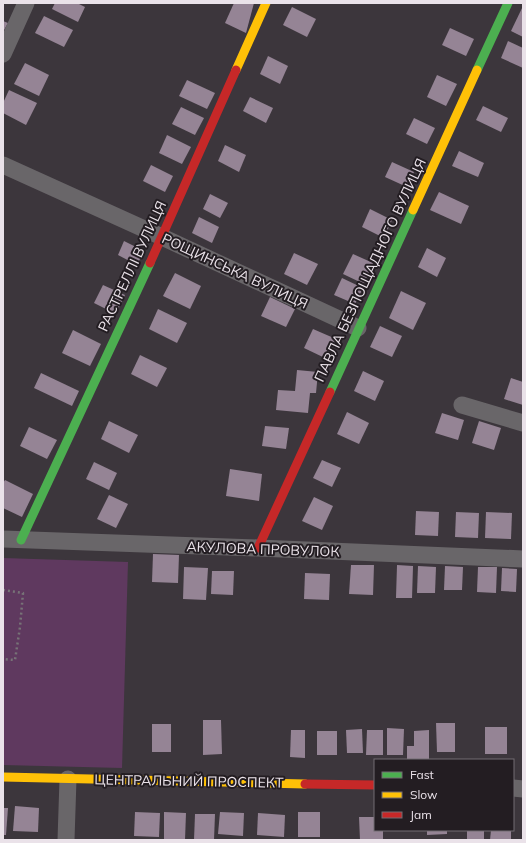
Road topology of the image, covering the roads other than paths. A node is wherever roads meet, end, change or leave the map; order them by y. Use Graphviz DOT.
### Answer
graph roads {
  1 [pos="26,3"];
  2 [pos="266,3"];
  3 [pos="508,3"];
  4 [pos="3,54"];
  5 [pos="3,165"];
  6 [pos="162,237"];
  7 [pos="358,328"];
  8 [pos="462,405"];
  9 [pos="523,423"];
  10 [pos="3,539"];
  11 [pos="21,540"];
  12 [pos="258,548"];
  13 [pos="523,559"];
  14 [pos="3,777"];
  15 [pos="68,778"];
  16 [pos="374,785"];
  17 [pos="66,840"];
  1 -- 4 [label="street"];
  2 -- 6 [label="street, РАСТРЕЛЛІ ВУЛИЦЯ"];
  3 -- 7 [label="street, ПАВЛА БЕЗПОЩАДНОГО ВУЛИЦЯ"];
  5 -- 6 [label="street, РОЩИНСЬКА ВУЛИЦЯ"];
  6 -- 7 [label="street, РОЩИНСЬКА ВУЛИЦЯ"];
  6 -- 11 [label="street, РАСТРЕЛЛІ ВУЛИЦЯ"];
  7 -- 12 [label="street, ПАВЛА БЕЗПОЩАДНОГО ВУЛИЦЯ"];
  8 -- 9 [label="street"];
  10 -- 11 [label="street, АКУЛОВА ПРОВУЛОК"];
  11 -- 12 [label="street, АКУЛОВА ПРОВУЛОК"];
  12 -- 13 [label="street, АКУЛОВА ПРОВУЛОК"];
  14 -- 15 [label="street, ЦЕНТРАЛЬНИЙ ПРОСПЕКТ"];
  15 -- 16 [label="street, ЦЕНТРАЛЬНИЙ ПРОСПЕКТ"];
  15 -- 17 [label="street"];
}
